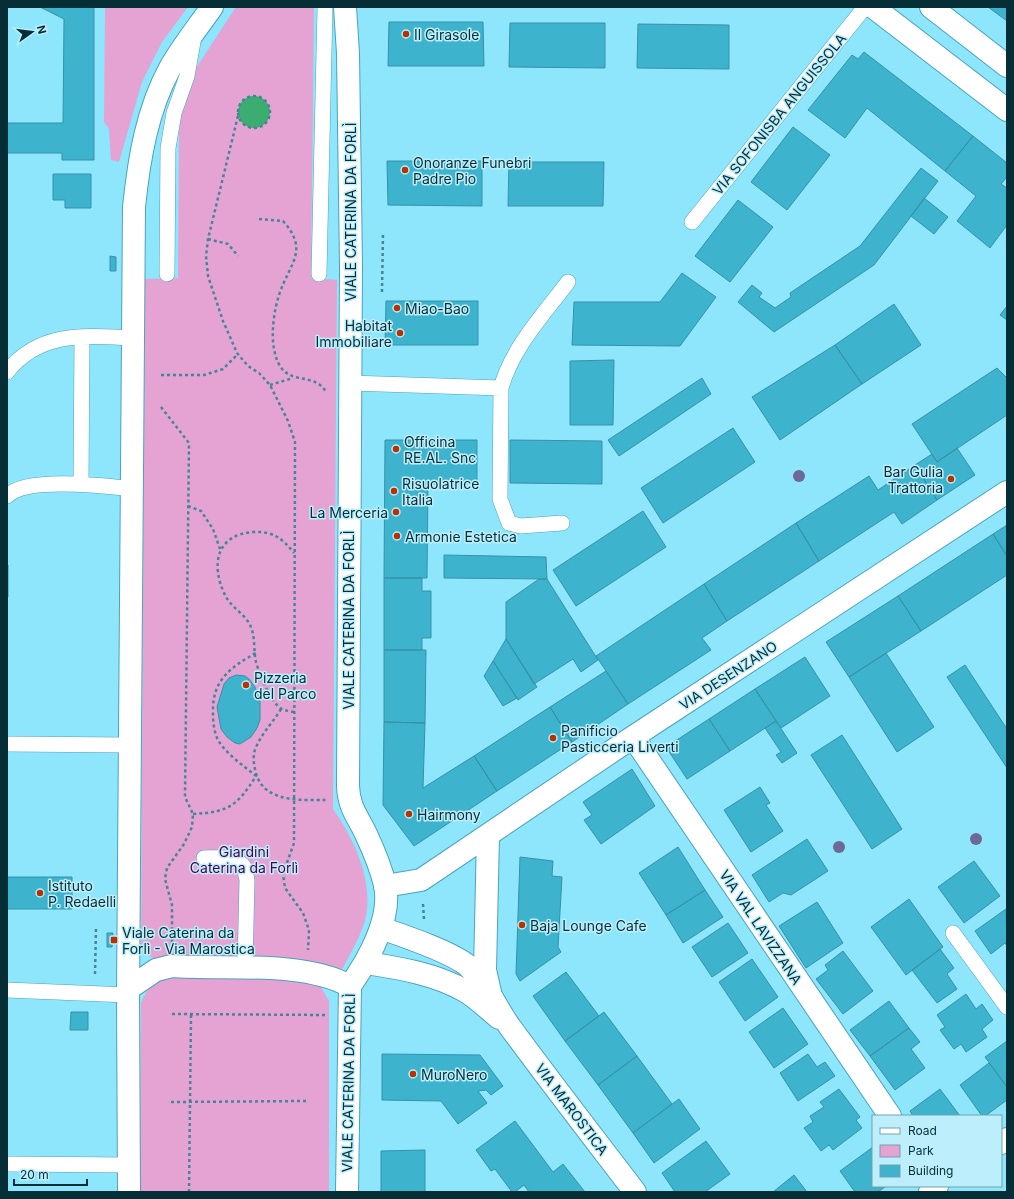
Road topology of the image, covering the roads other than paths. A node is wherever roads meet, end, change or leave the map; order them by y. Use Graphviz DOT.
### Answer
graph roads {
  1 [pos="212,7"];
  2 [pos="326,7"];
  3 [pos="345,7"];
  4 [pos="865,7"];
  5 [pos="873,7"];
  6 [pos="931,7"];
  7 [pos="195,32"];
  8 [pos="1007,66"];
  9 [pos="1007,110"];
  10 [pos="692,222"];
  11 [pos="167,274"];
  12 [pos="319,274"];
  13 [pos="568,282"];
  14 [pos="82,337"];
  15 [pos="134,338"];
  16 [pos="7,372"];
  17 [pos="350,383"];
  18 [pos="500,388"];
  19 [pos="81,484"];
  20 [pos="133,489"];
  21 [pos="1007,492"];
  22 [pos="7,496"];
  23 [pos="562,523"];
  24 [pos="633,737"];
  25 [pos="7,744"];
  26 [pos="130,745"];
  27 [pos="488,836"];
  28 [pos="204,858"];
  29 [pos="385,886"];
  30 [pos="381,928"];
  31 [pos="953,933"];
  32 [pos="366,963"];
  33 [pos="245,968"];
  34 [pos="350,986"];
  35 [pos="7,990"];
  36 [pos="128,992"];
  37 [pos="490,992"];
  38 [pos="1007,1007"];
  39 [pos="509,1025"];
  40 [pos="889,1115"];
  41 [pos="7,1164"];
  42 [pos="129,1165"];
  43 [pos="130,1192"];
  44 [pos="347,1192"];
  45 [pos="635,1192"];
  1 -- 7 [label="main road"];
  2 -- 12 [label="lane, VIALE CATERINA DA FORLÌ"];
  3 -- 17 [label="main road, VIALE CATERINA DA FORLÌ"];
  4 -- 10 [label="lane, VIA SOFONISBA ANGUISSOLA"];
  5 -- 9 [label="main road"];
  6 -- 8 [label="main road"];
  7 -- 11 [label="lane"];
  7 -- 15 [label="main road"];
  13 -- 18 [label="lane"];
  14 -- 15 [label="lane"];
  14 -- 16 [label="lane"];
  14 -- 19 [label="lane"];
  15 -- 20 [label="main road"];
  17 -- 18 [label="lane"];
  17 -- 29 [label="main road, VIALE CATERINA DA FORLÌ"];
  18 -- 23 [label="lane"];
  19 -- 20 [label="lane"];
  19 -- 22 [label="lane"];
  20 -- 26 [label="main road"];
  21 -- 24 [label="main road, VIA DESENZANO"];
  24 -- 27 [label="main road, VIA DESENZANO"];
  24 -- 40 [label="main road, VIA VAL LAVIZZANA"];
  25 -- 26 [label="lane"];
  26 -- 36 [label="main road"];
  27 -- 29 [label="main road, VIA DESENZANO"];
  27 -- 37 [label="main road"];
  28 -- 33 [label="lane"];
  29 -- 30 [label="main road, VIALE CATERINA DA FORLÌ"];
  30 -- 32 [label="main road, VIALE CATERINA DA FORLÌ"];
  30 -- 37 [label="main road, VIA MAROSTICA"];
  31 -- 38 [label="lane"];
  32 -- 34 [label="main road, VIALE CATERINA DA FORLÌ"];
  32 -- 39 [label="main road, VIA MAROSTICA"];
  33 -- 34 [label="main road"];
  33 -- 36 [label="main road"];
  34 -- 44 [label="main road, VIALE CATERINA DA FORLÌ"];
  35 -- 36 [label="lane"];
  36 -- 42 [label="main road"];
  37 -- 39 [label="main road, VIA MAROSTICA"];
  39 -- 45 [label="main road, VIA MAROSTICA"];
  41 -- 42 [label="lane"];
  42 -- 43 [label="main road"];
}
